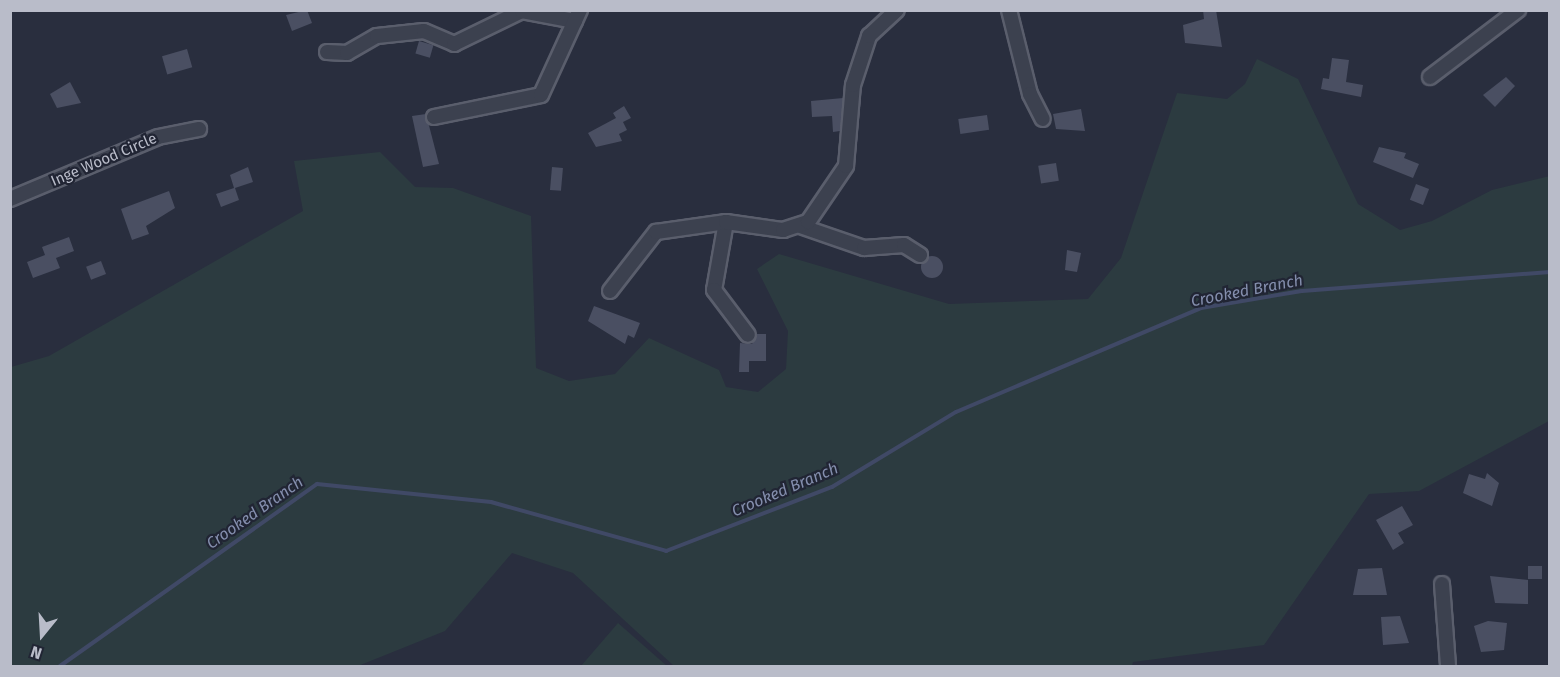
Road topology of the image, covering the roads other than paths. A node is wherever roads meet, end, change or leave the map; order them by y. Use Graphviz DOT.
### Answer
graph roads {
  1 [pos="897,10"];
  2 [pos="1009,10"];
  3 [pos="1518,10"];
  4 [pos="577,16"];
  5 [pos="327,52"];
  6 [pos="1430,76"];
  7 [pos="434,117"];
  8 [pos="1043,119"];
  9 [pos="199,129"];
  10 [pos="10,200"];
  11 [pos="726,222"];
  12 [pos="800,226"];
  13 [pos="920,255"];
  14 [pos="610,291"];
  15 [pos="748,335"];
  16 [pos="1442,584"];
  17 [pos="1448,666"];
  1 -- 12 [label="street"];
  2 -- 8 [label="street"];
  3 -- 6 [label="street"];
  4 -- 5 [label="street"];
  4 -- 7 [label="street"];
  9 -- 10 [label="street, Inge Wood Circle"];
  11 -- 12 [label="street"];
  11 -- 14 [label="street"];
  11 -- 15 [label="street"];
  12 -- 13 [label="street"];
  16 -- 17 [label="street"];
}
